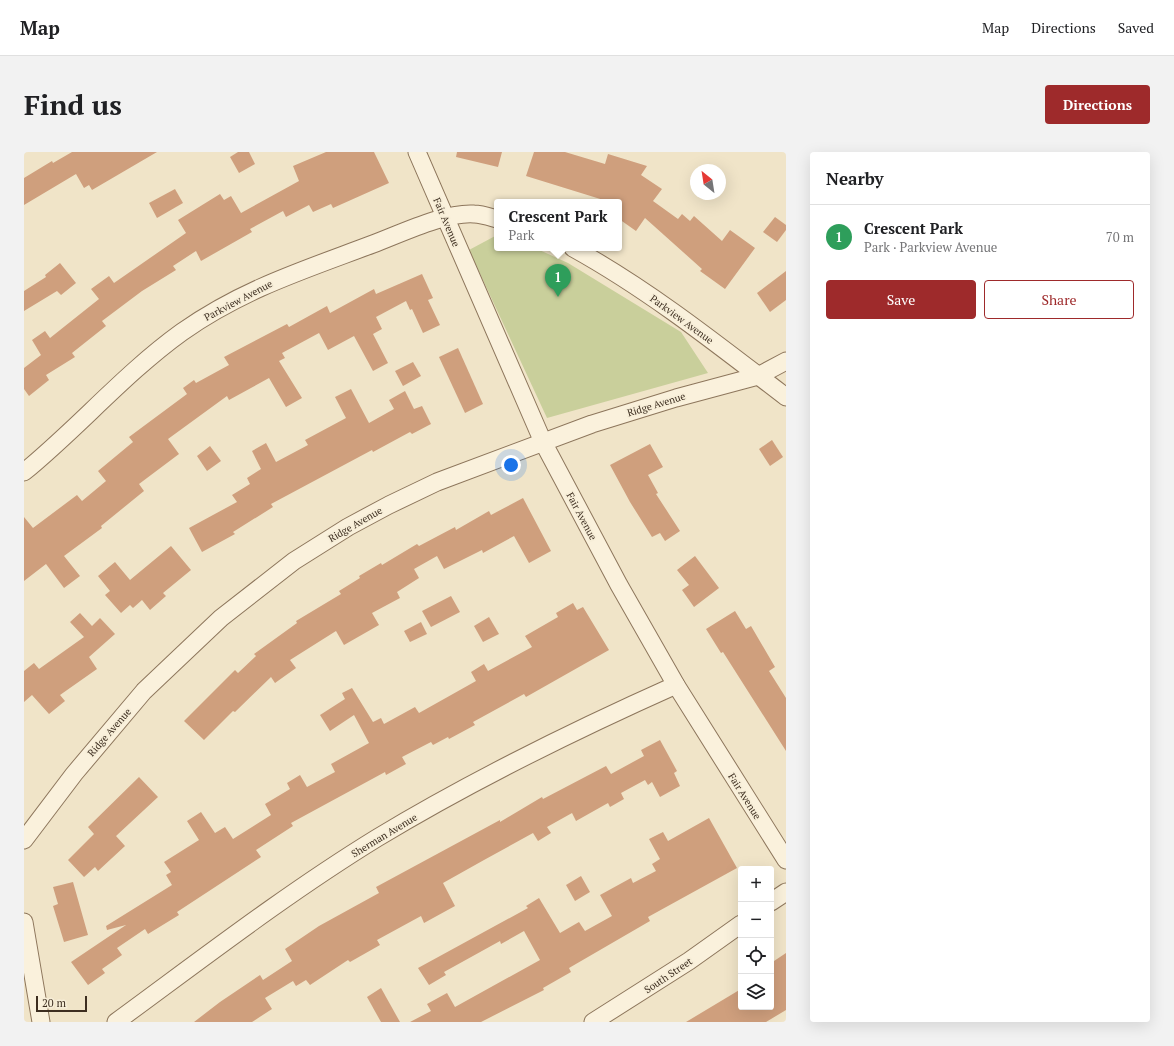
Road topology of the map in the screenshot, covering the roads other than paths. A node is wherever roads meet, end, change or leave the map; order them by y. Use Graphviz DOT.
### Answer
graph roads {
  1 [pos="417,152"];
  2 [pos="445,218"];
  3 [pos="494,218"];
  4 [pos="578,251"];
  5 [pos="786,361"];
  6 [pos="758,376"];
  7 [pos="786,397"];
  8 [pos="543,442"];
  9 [pos="24,472"];
  10 [pos="676,685"];
  11 [pos="24,840"];
  12 [pos="786,860"];
  13 [pos="786,892"];
  14 [pos="774,900"];
  15 [pos="24,922"];
  16 [pos="738,926"];
  17 [pos="41,1022"];
  18 [pos="116,1022"];
  19 [pos="593,1022"];
  1 -- 2 [label="street, Fair Avenue"];
  2 -- 3 [label="street, Parkview Avenue"];
  2 -- 8 [label="street, Fair Avenue"];
  2 -- 9 [label="street, Parkview Avenue"];
  4 -- 6 [label="street, Parkview Avenue"];
  5 -- 6 [label="street, Ridge Avenue"];
  6 -- 7 [label="street, Parkview Avenue"];
  6 -- 8 [label="street, Ridge Avenue"];
  8 -- 10 [label="street, Fair Avenue"];
  8 -- 11 [label="street, Ridge Avenue"];
  10 -- 12 [label="street, Fair Avenue"];
  10 -- 18 [label="street, Sherman Avenue"];
  13 -- 14 [label="street"];
  15 -- 17 [label="street"];
  16 -- 19 [label="street, South Street"];
}
